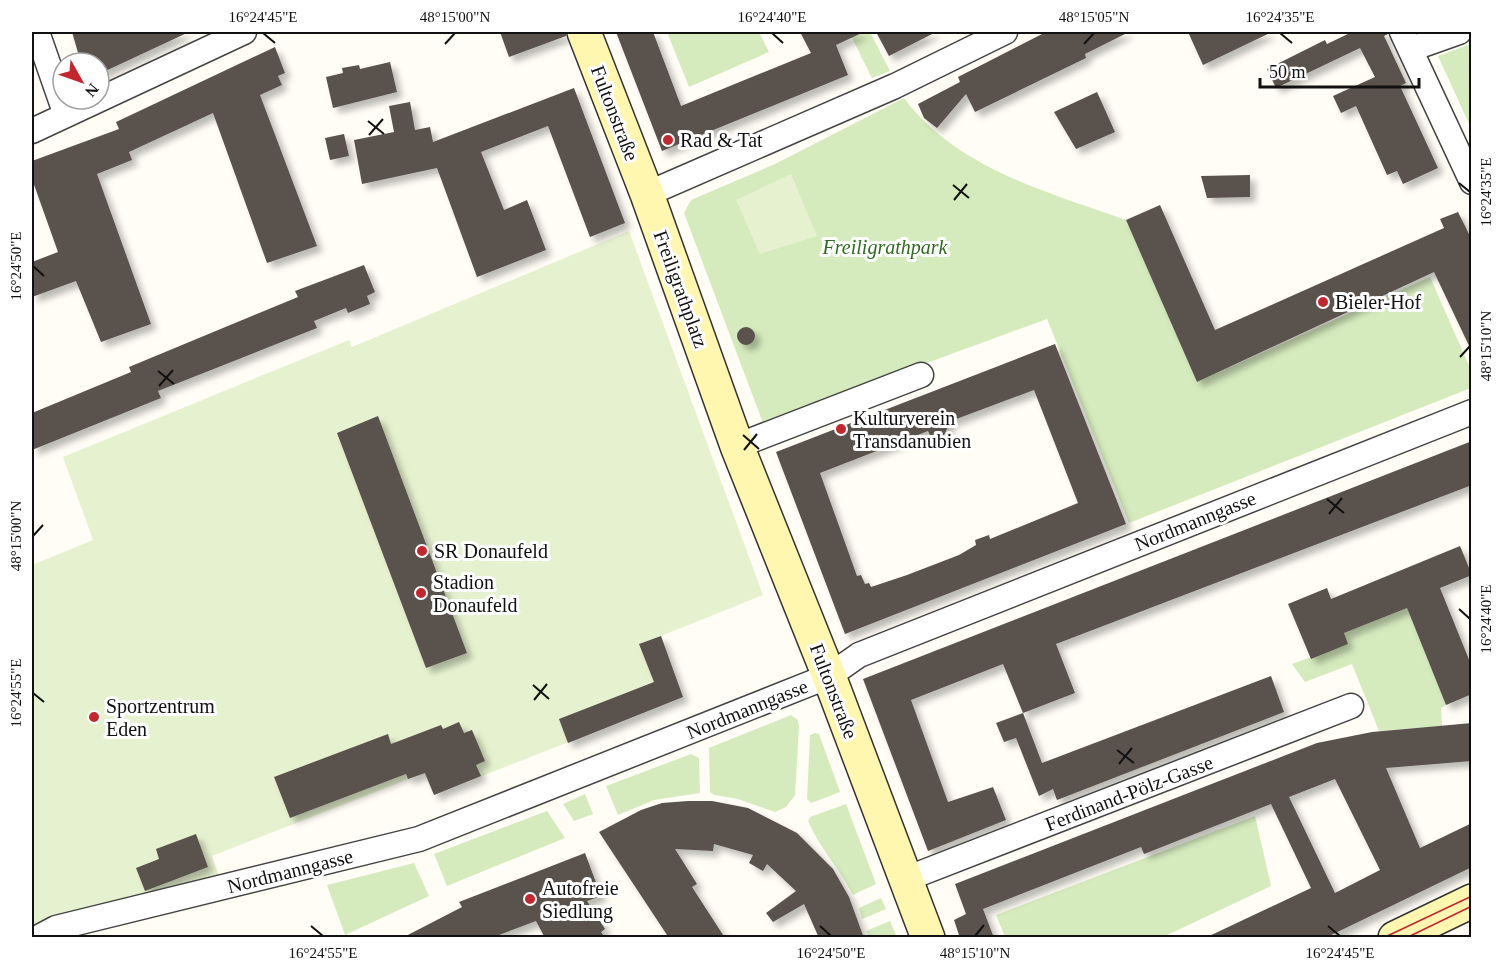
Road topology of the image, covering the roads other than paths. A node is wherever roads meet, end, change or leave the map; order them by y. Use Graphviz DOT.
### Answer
graph roads {
  1 [pos="37,32"];
  2 [pos="244,32"];
  3 [pos="584,32"];
  4 [pos="1005,32"];
  5 [pos="1460,32"];
  6 [pos="1406,40"];
  7 [pos="66,116"];
  8 [pos="32,131"];
  9 [pos="1472,182"];
  10 [pos="647,194"];
  11 [pos="921,375"];
  12 [pos="1472,412"];
  13 [pos="738,446"];
  14 [pos="829,676"];
  15 [pos="1351,706"];
  16 [pos="906,879"];
  17 [pos="1472,901"];
  18 [pos="38,938"];
  19 [pos="928,938"];
  20 [pos="1395,938"];
  1 -- 7 [label="street"];
  2 -- 7 [label="street"];
  3 -- 10 [label="street, Fultonstraße"];
  4 -- 10 [label="street"];
  5 -- 6 [label="street"];
  6 -- 9 [label="street"];
  7 -- 8 [label="street"];
  10 -- 13 [label="street, Freiligrathplatz"];
  11 -- 13 [label="street"];
  12 -- 14 [label="street, Nordmanngasse"];
  13 -- 14 [label="street, Fultonstraße"];
  14 -- 16 [label="street, Fultonstraße"];
  14 -- 18 [label="street, Nordmanngasse"];
  15 -- 16 [label="street, Ferdinand-Pölz-Gasse"];
  16 -- 19 [label="street, Fultonstraße"];
  17 -- 20 [label="street"];
}
